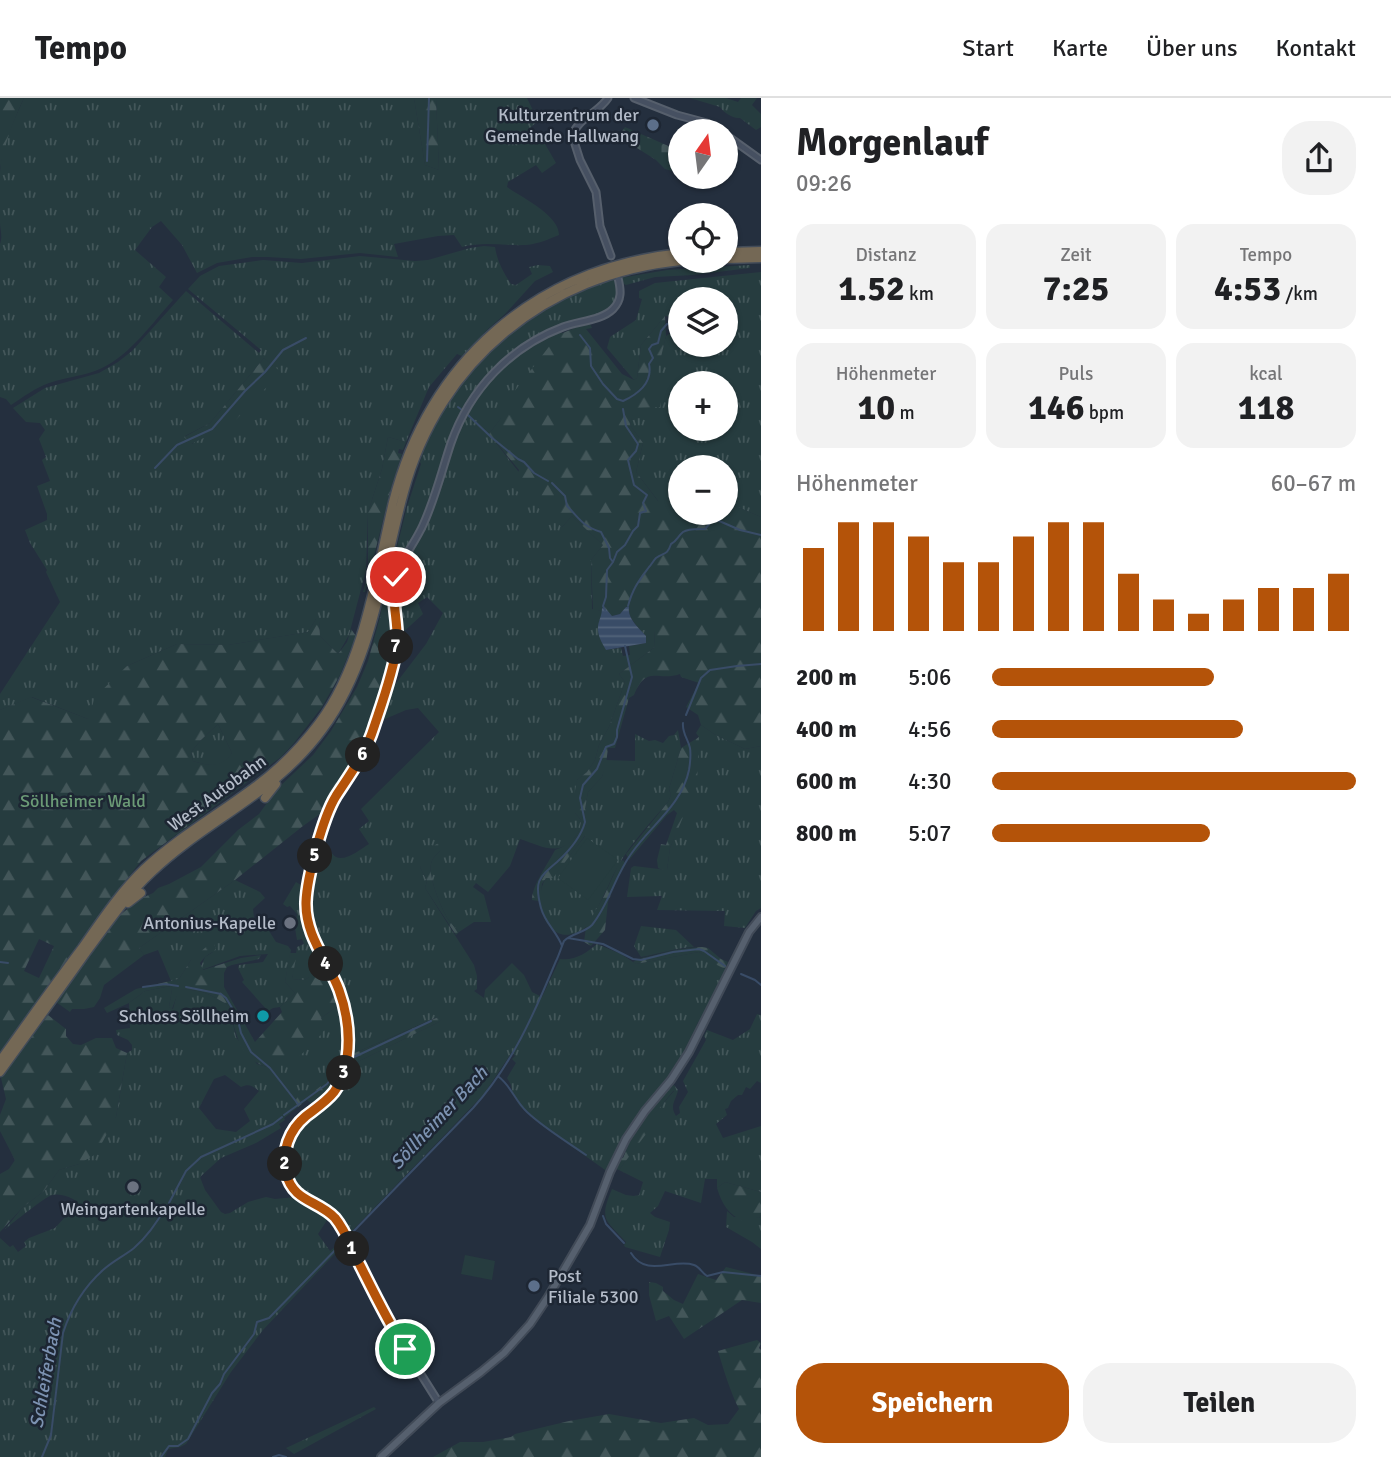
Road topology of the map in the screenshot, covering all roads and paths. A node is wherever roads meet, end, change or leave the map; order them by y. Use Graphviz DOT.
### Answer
graph roads {
  1 [pos="608,98"];
  2 [pos="634,98"];
  3 [pos="692,119"];
  4 [pos="738,144"];
  5 [pos="761,160"];
  6 [pos="761,251"];
  7 [pos="738,252"];
  8 [pos="668,255"];
  9 [pos="611,256"];
  10 [pos="761,258"];
  11 [pos="738,259"];
  12 [pos="668,262"];
  13 [pos="618,278"];
  14 [pos="282,774"];
  15 [pos="265,798"];
  16 [pos="141,893"];
  17 [pos="761,916"];
  18 [pos="113,917"];
  19 [pos="99,929"];
  20 [pos="0,1061"];
  21 [pos="0,1072"];
  22 [pos="439,1403"];
  23 [pos="381,1457"];
  1 -- 9 [label="street"];
  2 -- 3 [label="street"];
  4 -- 5 [label="street"];
  6 -- 7 [label="highway"];
  8 -- 19 [label="highway, West Autobahn"];
  10 -- 11 [label="highway"];
  12 -- 14 [label="highway, West Autobahn"];
  13 -- 22 [label="street"];
  14 -- 15 [label="highway"];
  14 -- 18 [label="highway, West Autobahn"];
  16 -- 18 [label="highway"];
  17 -- 22 [label="main road"];
  18 -- 19 [label="highway, West Autobahn"];
  19 -- 20 [label="highway"];
  19 -- 21 [label="highway"];
  22 -- 23 [label="main road"];
}
